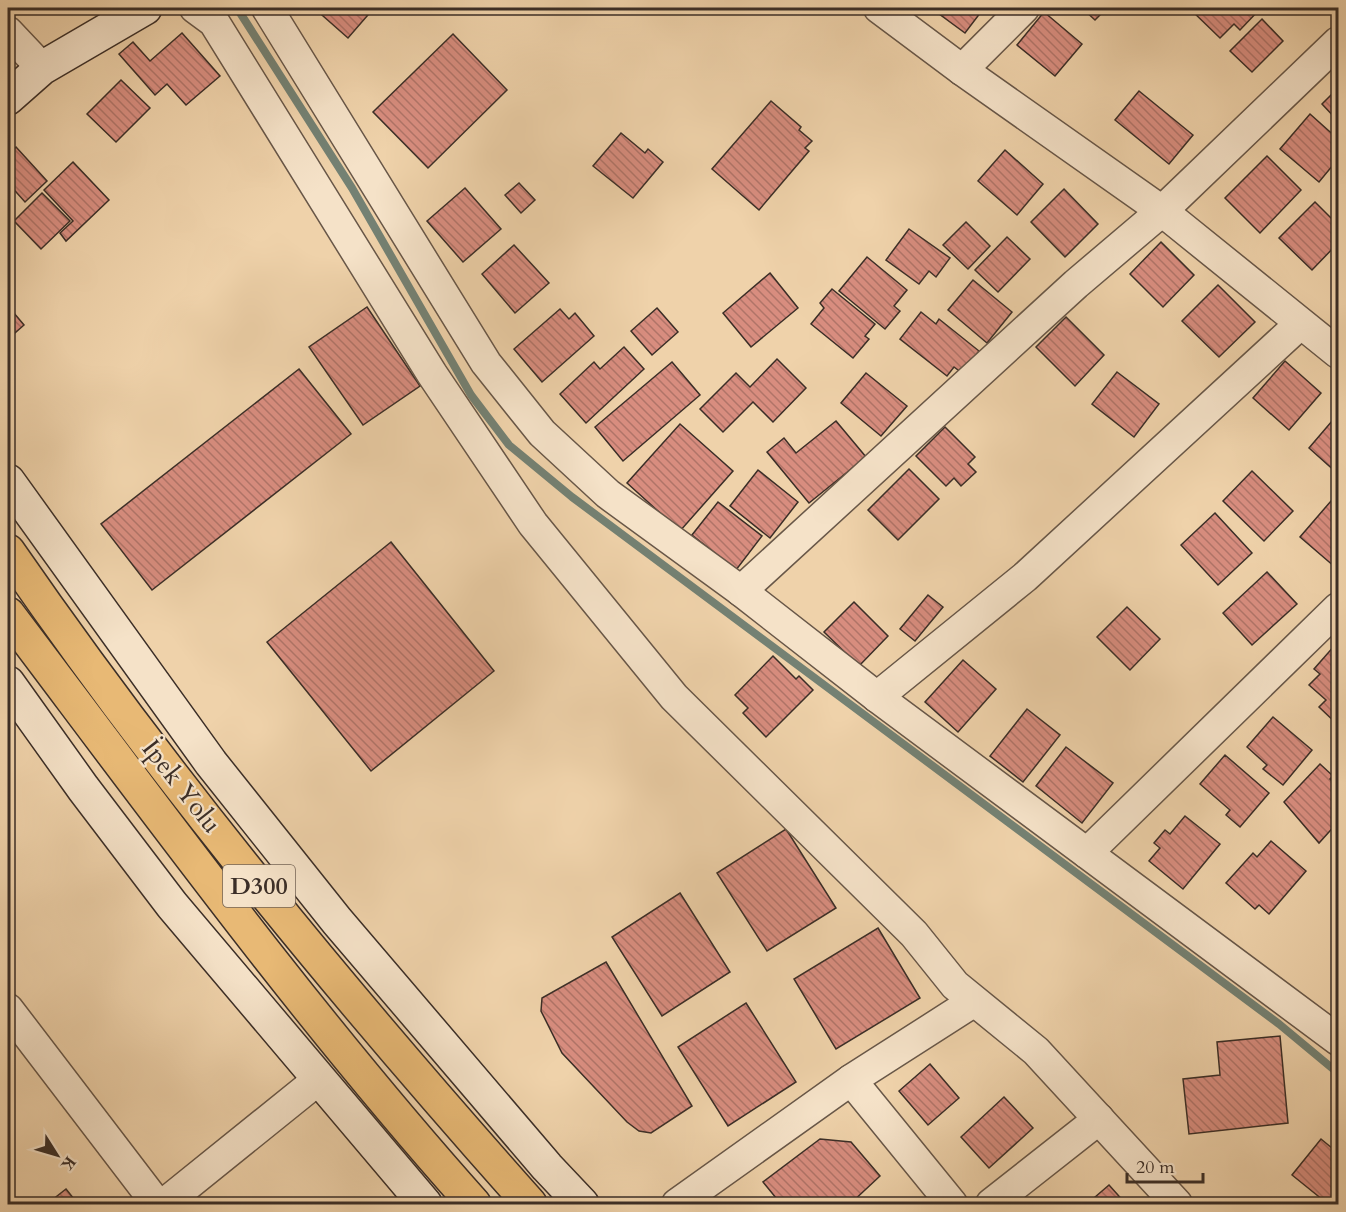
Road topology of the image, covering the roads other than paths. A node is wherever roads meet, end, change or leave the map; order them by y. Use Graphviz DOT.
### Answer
graph roads {
  1 [pos="145,8"];
  2 [pos="195,8"];
  3 [pos="267,8"];
  4 [pos="879,8"];
  5 [pos="1024,8"];
  6 [pos="8,32"];
  7 [pos="1338,42"];
  8 [pos="42,68"];
  9 [pos="962,70"];
  10 [pos="8,98"];
  11 [pos="1162,211"];
  12 [pos="1300,324"];
  13 [pos="1338,353"];
  14 [pos="8,481"];
  15 [pos="8,551"];
  16 [pos="741,591"];
  17 [pos="1338,608"];
  18 [pos="8,614"];
  19 [pos="8,683"];
  20 [pos="877,697"];
  21 [pos="1087,853"];
  22 [pos="973,1002"];
  23 [pos="8,1009"];
  24 [pos="1338,1040"];
  25 [pos="319,1079"];
  26 [pos="851,1080"];
  27 [pos="1099,1119"];
  28 [pos="157,1204"];
  29 [pos="164,1204"];
  30 [pos="425,1204"];
  31 [pos="474,1204"];
  32 [pos="530,1204"];
  33 [pos="582,1204"];
  34 [pos="677,1204"];
  35 [pos="952,1204"];
  36 [pos="991,1204"];
  37 [pos="1177,1204"];
  1 -- 8 [label="street"];
  2 -- 22 [label="street"];
  3 -- 16 [label="street"];
  4 -- 9 [label="street"];
  5 -- 9 [label="street"];
  6 -- 8 [label="street"];
  7 -- 11 [label="street"];
  8 -- 10 [label="street"];
  9 -- 11 [label="street"];
  11 -- 12 [label="street"];
  11 -- 16 [label="street"];
  12 -- 13 [label="street"];
  12 -- 20 [label="street"];
  14 -- 33 [label="street"];
  15 -- 32 [label="highway, İpek Yolu / D300"];
  16 -- 20 [label="street"];
  17 -- 21 [label="street"];
  18 -- 31 [label="highway, İpek Yolu / D300"];
  19 -- 25 [label="street"];
  20 -- 21 [label="street"];
  21 -- 24 [label="street"];
  22 -- 26 [label="street"];
  22 -- 27 [label="street"];
  23 -- 28 [label="street"];
  25 -- 29 [label="street"];
  25 -- 30 [label="street"];
  26 -- 34 [label="street"];
  26 -- 35 [label="street"];
  27 -- 36 [label="street"];
  27 -- 37 [label="street"];
}
